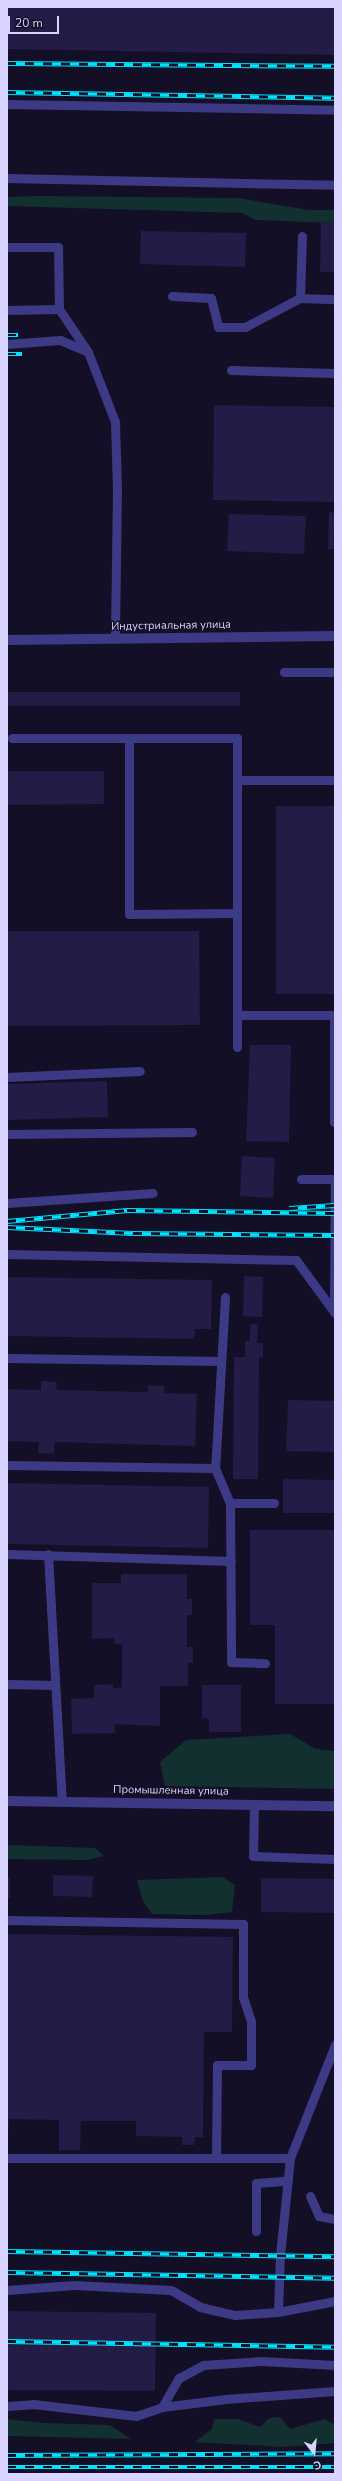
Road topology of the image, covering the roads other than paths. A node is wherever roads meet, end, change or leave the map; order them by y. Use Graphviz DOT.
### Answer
graph roads {
  1 [pos="7,104"];
  2 [pos="335,110"];
  3 [pos="7,178"];
  4 [pos="335,185"];
  5 [pos="302,236"];
  6 [pos="7,247"];
  7 [pos="172,296"];
  8 [pos="300,298"];
  9 [pos="335,299"];
  10 [pos="59,309"];
  11 [pos="7,310"];
  12 [pos="7,344"];
  13 [pos="88,352"];
  14 [pos="230,370"];
  15 [pos="335,373"];
  16 [pos="335,636"];
  17 [pos="115,638"];
  18 [pos="7,640"];
  19 [pos="284,672"];
  20 [pos="335,672"];
  21 [pos="12,738"];
  22 [pos="129,738"];
  23 [pos="237,780"];
  24 [pos="335,780"];
  25 [pos="237,913"];
  26 [pos="237,1015"];
  27 [pos="334,1015"];
  28 [pos="237,1047"];
  29 [pos="140,1071"];
  30 [pos="7,1076"];
  31 [pos="334,1122"];
  32 [pos="192,1132"];
  33 [pos="7,1134"];
  34 [pos="301,1179"];
  35 [pos="335,1179"];
  36 [pos="153,1193"];
  37 [pos="7,1203"];
  38 [pos="7,1254"];
  39 [pos="225,1297"];
  40 [pos="334,1313"];
  41 [pos="7,1358"];
  42 [pos="221,1361"];
  43 [pos="7,1465"];
  44 [pos="215,1468"];
  45 [pos="230,1503"];
  46 [pos="274,1503"];
  47 [pos="7,1554"];
  48 [pos="48,1554"];
  49 [pos="230,1561"];
  50 [pos="264,1663"];
  51 [pos="7,1684"];
  52 [pos="55,1685"];
  53 [pos="7,1801"];
  54 [pos="62,1802"];
  55 [pos="254,1805"];
  56 [pos="335,1806"];
  57 [pos="335,1859"];
  58 [pos="7,1920"];
  59 [pos="335,2045"];
  60 [pos="334,2058"];
  61 [pos="7,2158"];
  62 [pos="216,2158"];
  63 [pos="290,2158"];
  64 [pos="288,2181"];
  65 [pos="310,2196"];
  66 [pos="335,2219"];
  67 [pos="256,2231"];
  68 [pos="7,2290"];
  69 [pos="335,2301"];
  70 [pos="278,2312"];
  71 [pos="335,2365"];
  72 [pos="335,2391"];
  73 [pos="7,2406"];
  74 [pos="162,2407"];
  1 -- 2 [label="lane"];
  3 -- 4 [label="lane"];
  5 -- 8 [label="lane"];
  6 -- 10 [label="lane"];
  7 -- 8 [label="lane"];
  8 -- 9 [label="lane"];
  10 -- 11 [label="lane"];
  10 -- 13 [label="lane"];
  12 -- 13 [label="lane"];
  13 -- 17 [label="lane"];
  14 -- 15 [label="lane"];
  16 -- 17 [label="street, Индустриальная улица"];
  17 -- 18 [label="street, Индустриальная улица"];
  19 -- 20 [label="lane"];
  21 -- 22 [label="lane"];
  22 -- 23 [label="lane"];
  22 -- 25 [label="lane"];
  23 -- 24 [label="lane"];
  23 -- 25 [label="lane"];
  25 -- 26 [label="lane"];
  26 -- 27 [label="lane"];
  26 -- 28 [label="lane"];
  27 -- 31 [label="lane"];
  29 -- 30 [label="lane"];
  32 -- 33 [label="lane"];
  34 -- 35 [label="lane"];
  35 -- 40 [label="lane"];
  36 -- 37 [label="lane"];
  38 -- 40 [label="lane"];
  39 -- 42 [label="lane"];
  41 -- 42 [label="lane"];
  42 -- 44 [label="lane"];
  43 -- 44 [label="lane"];
  44 -- 45 [label="lane"];
  45 -- 46 [label="lane"];
  45 -- 49 [label="lane"];
  47 -- 48 [label="lane"];
  48 -- 49 [label="lane"];
  48 -- 52 [label="lane"];
  49 -- 50 [label="lane"];
  51 -- 52 [label="lane"];
  52 -- 54 [label="lane"];
  53 -- 54 [label="street, Промышленная улица"];
  54 -- 55 [label="street, Промышленная улица"];
  55 -- 56 [label="street, Промышленная улица"];
  55 -- 57 [label="lane"];
  58 -- 62 [label="lane"];
  59 -- 60 [label="lane"];
  60 -- 63 [label="lane"];
  61 -- 62 [label="lane"];
  62 -- 63 [label="lane"];
  63 -- 64 [label="lane"];
  64 -- 67 [label="lane"];
  64 -- 70 [label="lane"];
  65 -- 66 [label="lane"];
  68 -- 70 [label="lane"];
  69 -- 70 [label="lane"];
  71 -- 74 [label="lane"];
  72 -- 74 [label="lane"];
  73 -- 74 [label="lane"];
}
